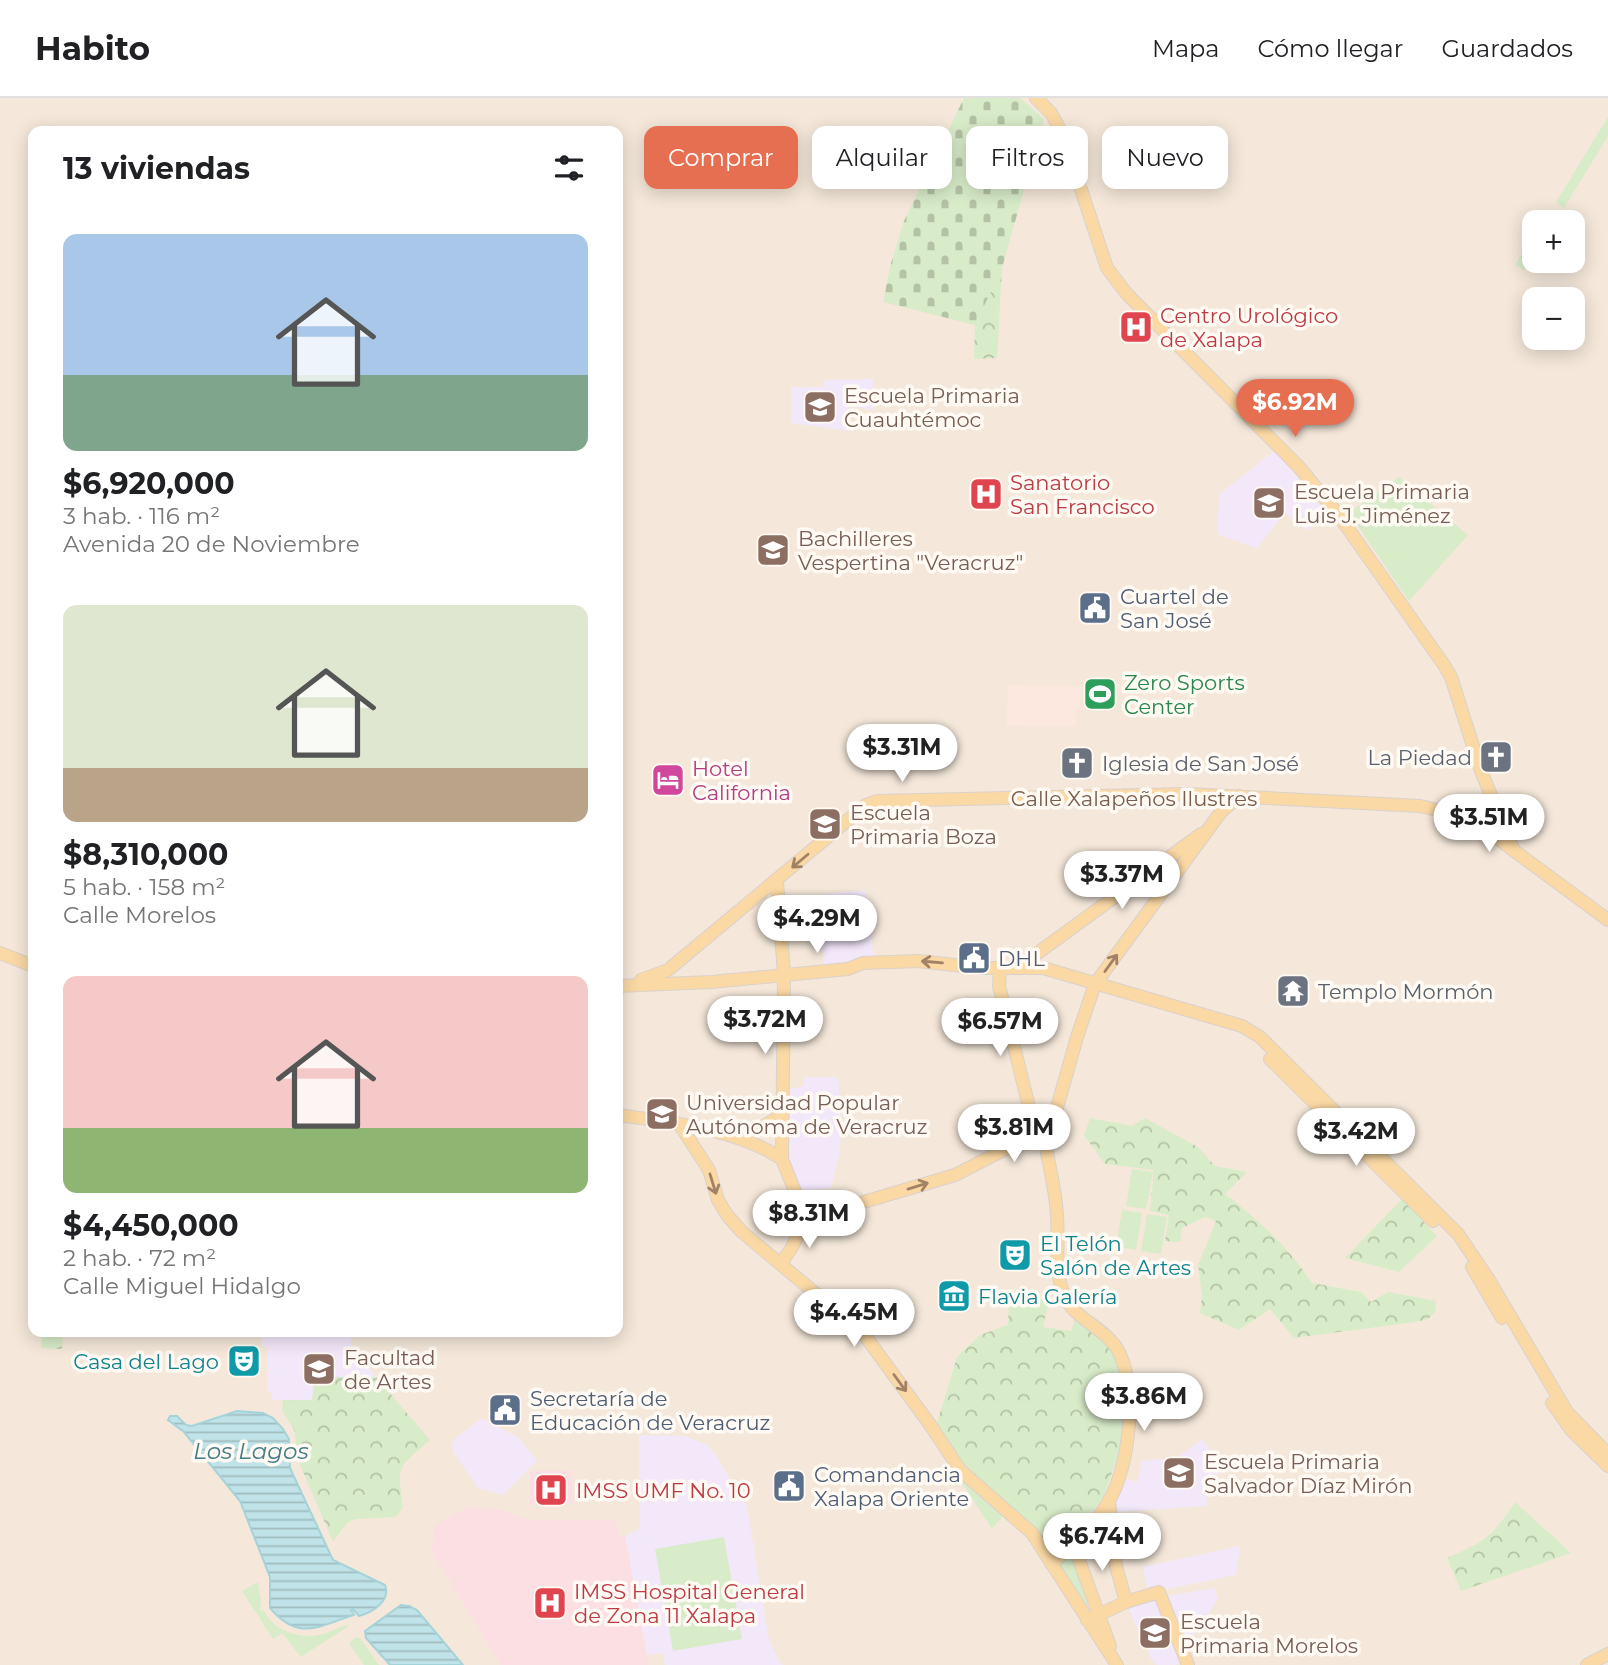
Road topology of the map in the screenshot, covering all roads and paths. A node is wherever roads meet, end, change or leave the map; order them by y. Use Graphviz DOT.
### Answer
graph roads {
  1 [pos="1036,98"];
  2 [pos="1217,795"];
  3 [pos="1239,796"];
  4 [pos="1490,796"];
  5 [pos="1220,812"];
  6 [pos="1501,822"];
  7 [pos="1482,827"];
  8 [pos="1210,828"];
  9 [pos="1516,855"];
  10 [pos="777,881"];
  11 [pos="1608,920"];
  12 [pos="0,953"];
  13 [pos="28,964"];
  14 [pos="1017,968"];
  15 [pos="1000,969"];
  16 [pos="784,974"];
  17 [pos="633,984"];
  18 [pos="623,985"];
  19 [pos="1094,988"];
  20 [pos="782,1114"];
  21 [pos="623,1116"];
  22 [pos="680,1125"];
  23 [pos="704,1130"];
  24 [pos="1041,1138"];
  25 [pos="1047,1153"];
  26 [pos="782,1159"];
  27 [pos="806,1219"];
  28 [pos="781,1263"];
  29 [pos="1608,1454"];
  30 [pos="1608,1466"];
  31 [pos="1109,1501"];
  32 [pos="1073,1543"];
  33 [pos="1052,1564"];
  34 [pos="1125,1602"];
  35 [pos="1100,1614"];
  36 [pos="1087,1620"];
  37 [pos="1608,1654"];
  38 [pos="1115,1661"];
  39 [pos="1608,1661"];
  40 [pos="1188,1665"];
  41 [pos="1587,1665"];
  42 [pos="1601,1665"];
  1 -- 4 [label="main road"];
  2 -- 3 [label="main road, Calle Xalapeños Ilustres"];
  2 -- 5 [label="main road"];
  2 -- 10 [label="main road, Calle Xalapeños Ilustres, one-way"];
  3 -- 5 [label="main road"];
  3 -- 7 [label="main road, Calle Xalapeños Ilustres"];
  4 -- 6 [label="main road"];
  4 -- 7 [label="main road"];
  5 -- 8 [label="main road"];
  6 -- 7 [label="main road"];
  6 -- 9 [label="main road"];
  7 -- 9 [label="main road, Calle Xalapeños Ilustres"];
  8 -- 14 [label="main road"];
  19 -- 8 [label="main road, one-way"];
  9 -- 11 [label="main road, Calle Xalapeños Ilustres"];
  10 -- 16 [label="main road"];
  10 -- 17 [label="main road, Calle Xalapeños Ilustres"];
  12 -- 13 [label="main road"];
  14 -- 15 [label="main road"];
  14 -- 19 [label="main road"];
  15 -- 16 [label="main road, one-way"];
  15 -- 24 [label="main road"];
  16 -- 17 [label="main road"];
  16 -- 20 [label="main road"];
  17 -- 18 [label="main road"];
  19 -- 24 [label="main road"];
  19 -- 29 [label="main road"];
  19 -- 30 [label="main road"];
  20 -- 23 [label="main road"];
  20 -- 26 [label="main road"];
  21 -- 22 [label="main road"];
  22 -- 23 [label="main road"];
  22 -- 28 [label="main road, one-way"];
  23 -- 26 [label="main road"];
  27 -- 24 [label="main road, one-way"];
  25 -- 31 [label="main road"];
  26 -- 27 [label="main road"];
  27 -- 28 [label="main road"];
  28 -- 33 [label="main road, one-way"];
  31 -- 32 [label="main road"];
  31 -- 34 [label="main road"];
  32 -- 33 [label="main road"];
  32 -- 35 [label="main road"];
  33 -- 36 [label="main road"];
  34 -- 35 [label="main road"];
  34 -- 40 [label="main road"];
  35 -- 36 [label="main road"];
  35 -- 38 [label="main road"];
  36 -- 38 [label="main road"];
  37 -- 41 [label="main road"];
  39 -- 42 [label="main road"];
}
